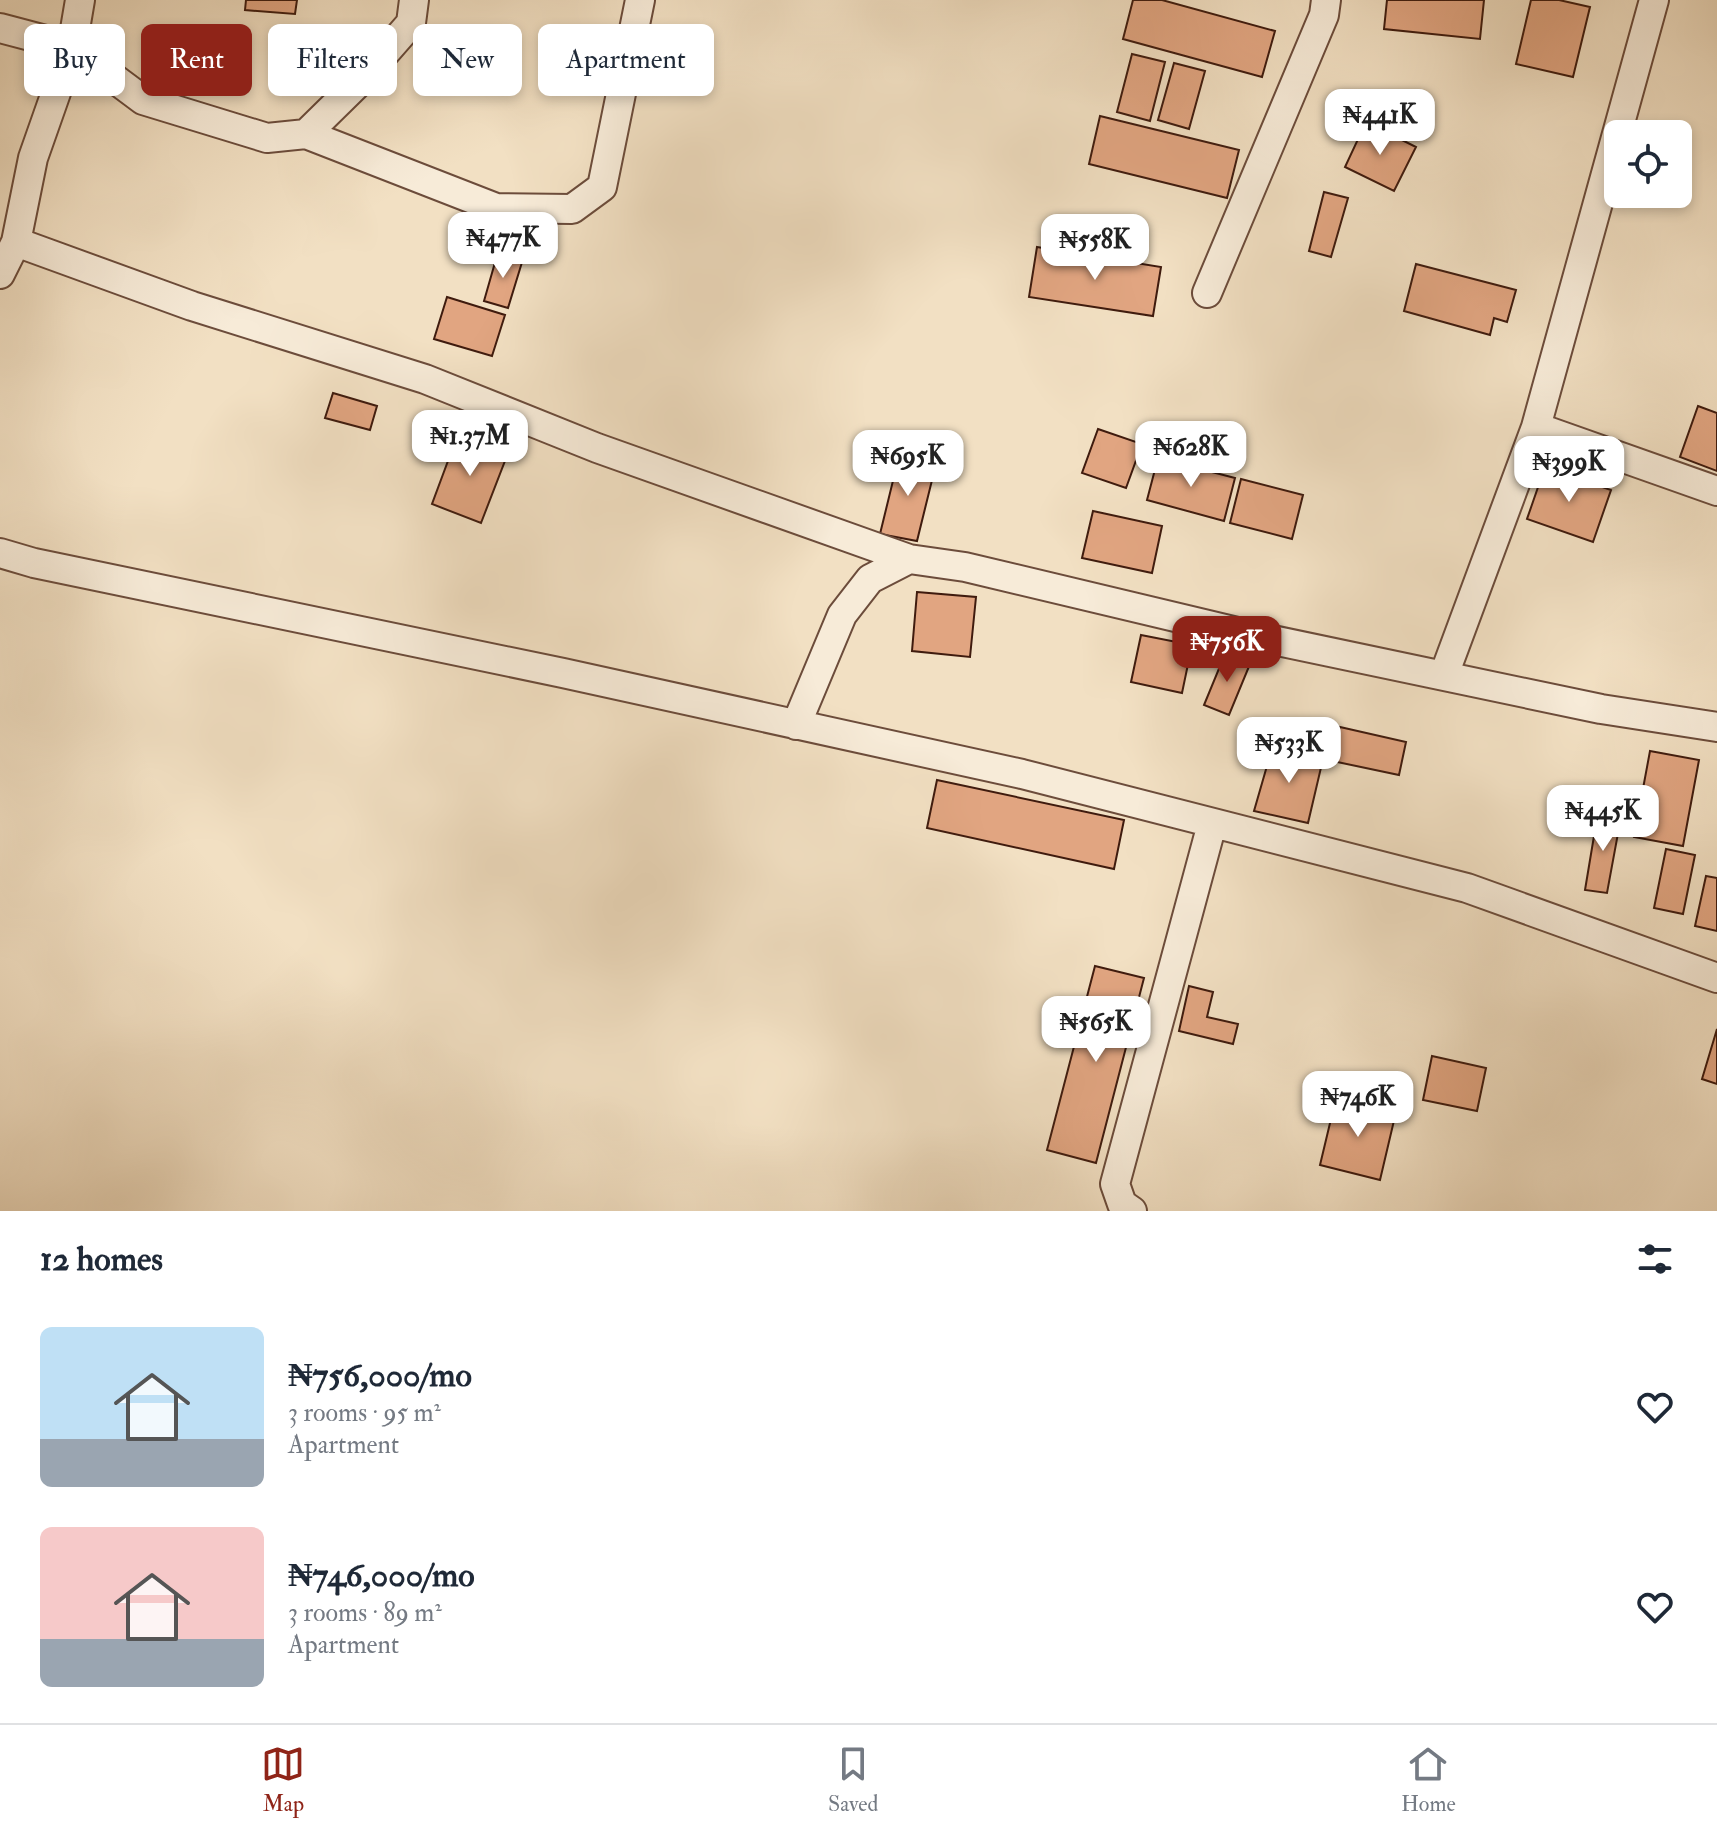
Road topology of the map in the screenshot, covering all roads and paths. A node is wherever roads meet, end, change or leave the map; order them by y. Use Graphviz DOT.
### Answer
graph roads {
  1 [pos="80,0"];
  2 [pos="414,0"];
  3 [pos="640,0"];
  4 [pos="1326,0"];
  5 [pos="1654,0"];
  6 [pos="76,24"];
  7 [pos="0,28"];
  8 [pos="24,34"];
  9 [pos="125,87"];
  10 [pos="55,96"];
  11 [pos="306,134"];
  12 [pos="16,242"];
  13 [pos="0,274"];
  14 [pos="1207,293"];
  15 [pos="1536,427"];
  16 [pos="1717,491"];
  17 [pos="0,553"];
  18 [pos="909,559"];
  19 [pos="1444,675"];
  20 [pos="796,725"];
  21 [pos="1717,727"];
  22 [pos="1212,824"];
  23 [pos="1717,978"];
  24 [pos="1132,1211"];
  1 -- 6 [label="street"];
  2 -- 11 [label="street"];
  3 -- 11 [label="street"];
  4 -- 14 [label="street"];
  5 -- 15 [label="street"];
  7 -- 8 [label="street"];
  9 -- 11 [label="street"];
  10 -- 12 [label="street"];
  12 -- 13 [label="street"];
  12 -- 18 [label="street"];
  15 -- 16 [label="street"];
  15 -- 19 [label="street"];
  17 -- 20 [label="street"];
  18 -- 19 [label="street"];
  18 -- 20 [label="street"];
  19 -- 21 [label="street"];
  20 -- 22 [label="street"];
  22 -- 23 [label="street"];
  22 -- 24 [label="street"];
}
